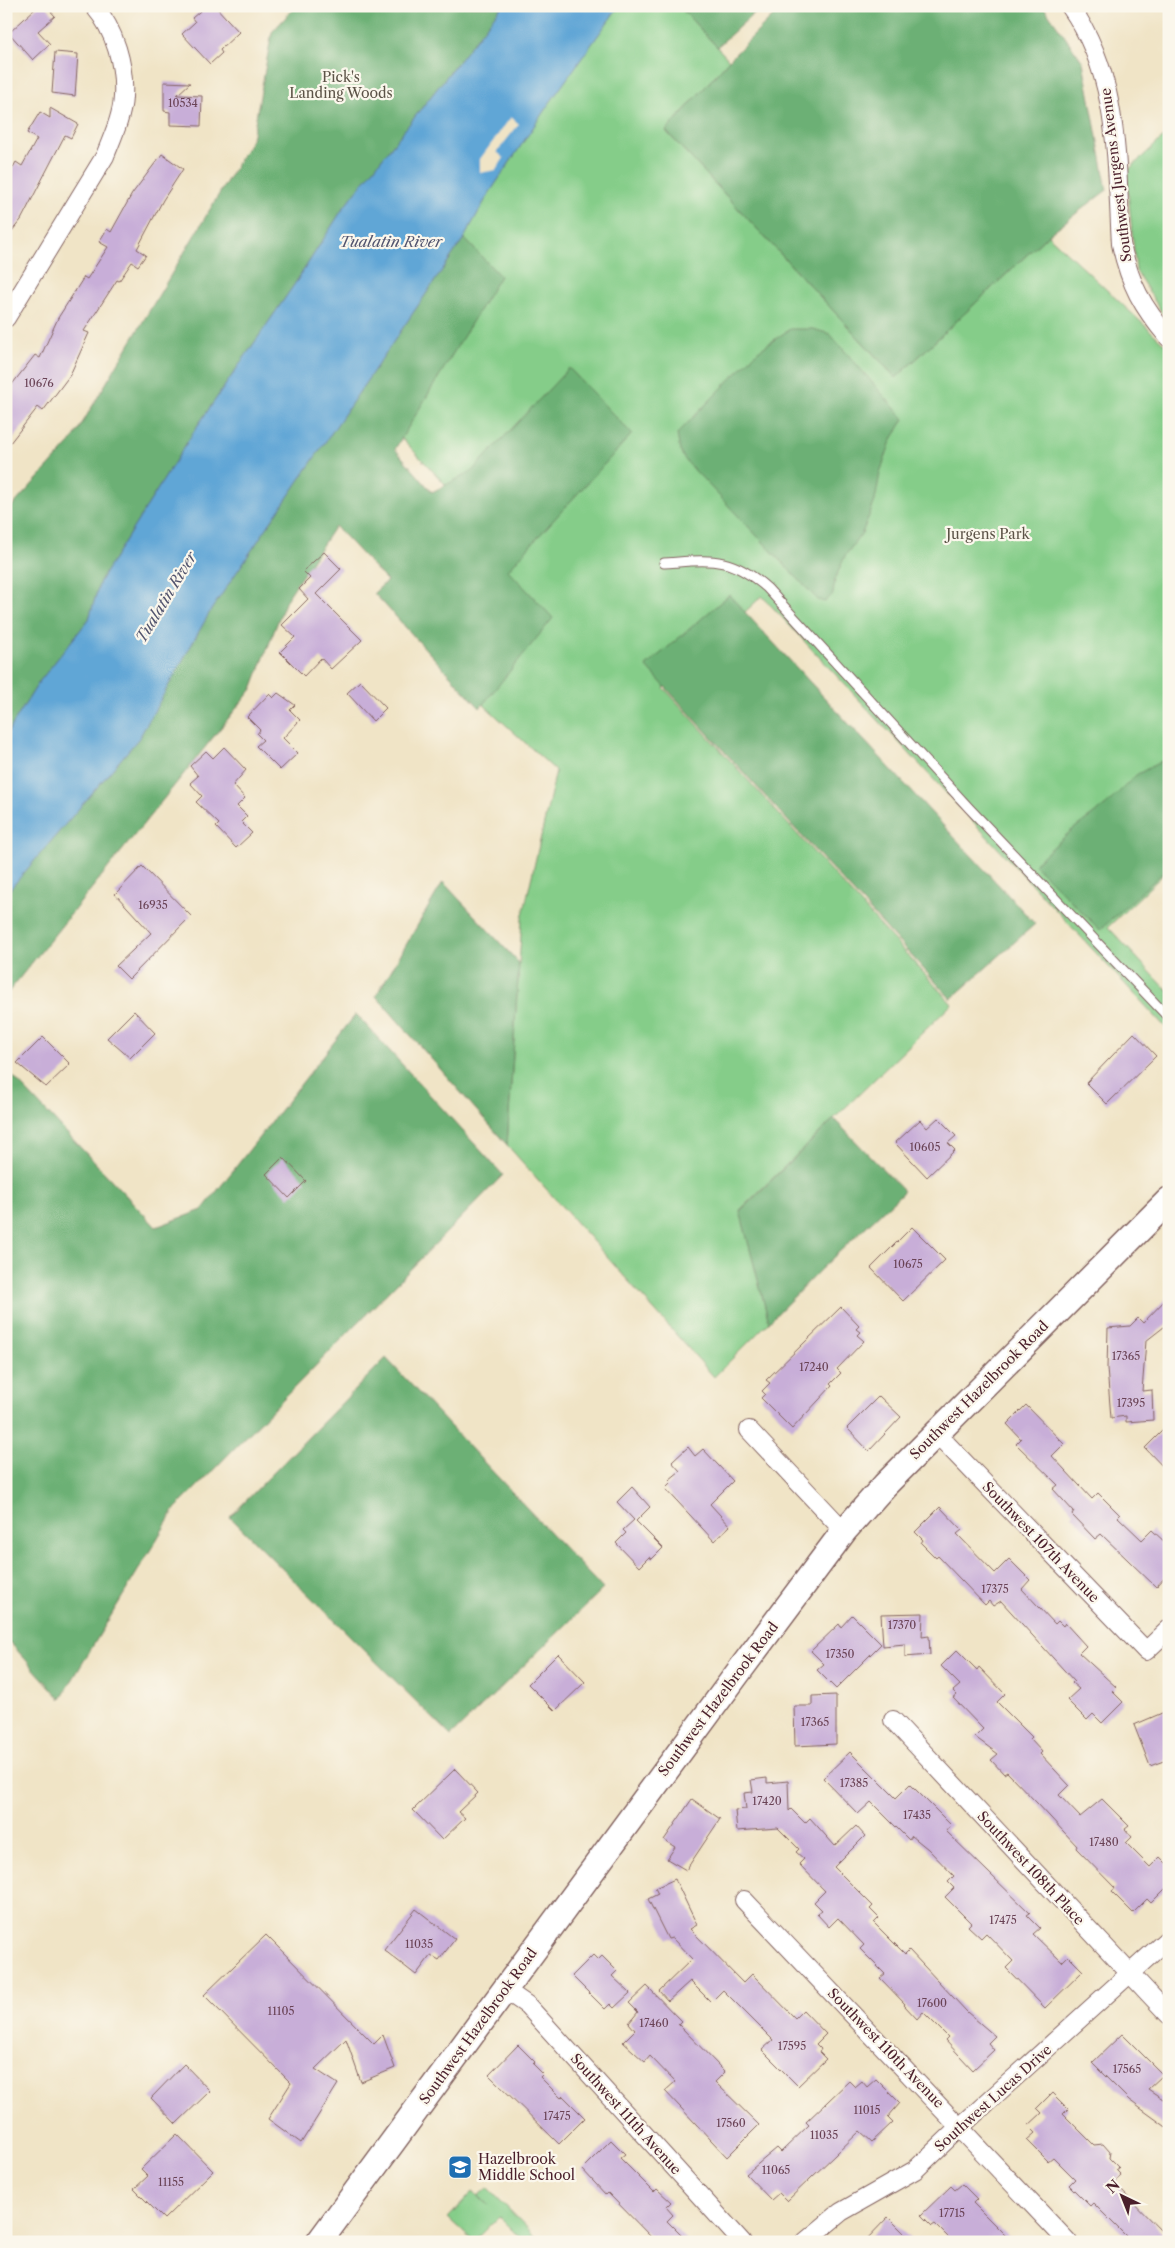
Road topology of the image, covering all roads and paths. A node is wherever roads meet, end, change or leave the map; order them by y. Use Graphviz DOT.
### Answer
graph roads {
  1 [pos="94,6"];
  2 [pos="1070,6"];
  3 [pos="8,313"];
  4 [pos="1169,338"];
  5 [pos="664,563"];
  6 [pos="1169,1018"];
  7 [pos="1169,1200"];
  8 [pos="750,1430"];
  9 [pos="937,1434"];
  10 [pos="844,1531"];
  11 [pos="1169,1629"];
  12 [pos="893,1720"];
  13 [pos="744,1900"];
  14 [pos="1169,1938"];
  15 [pos="1130,1974"];
  16 [pos="505,1990"];
  17 [pos="1169,2015"];
  18 [pos="960,2127"];
  19 [pos="319,2242"];
  20 [pos="742,2242"];
  21 [pos="805,2242"];
  22 [pos="1068,2242"];
  1 -- 3 [label="street"];
  2 -- 4 [label="street, Southwest Jurgens Avenue"];
  5 -- 6 [label="lane"];
  7 -- 9 [label="street, Southwest Hazelbrook Road"];
  8 -- 10 [label="street"];
  9 -- 10 [label="street, Southwest Hazelbrook Road"];
  9 -- 11 [label="street, Southwest 107th Avenue"];
  10 -- 16 [label="street, Southwest Hazelbrook Road"];
  12 -- 15 [label="street, Southwest 108th Place"];
  13 -- 18 [label="street, Southwest 110th Avenue"];
  14 -- 15 [label="street, Southwest Lucas Drive"];
  15 -- 17 [label="street, Southwest 108th Place"];
  15 -- 18 [label="street, Southwest Lucas Drive"];
  16 -- 19 [label="street, Southwest Hazelbrook Road"];
  16 -- 20 [label="street, Southwest 111th Avenue"];
  18 -- 21 [label="street, Southwest Lucas Drive"];
  18 -- 22 [label="street, Southwest 110th Avenue"];
}
